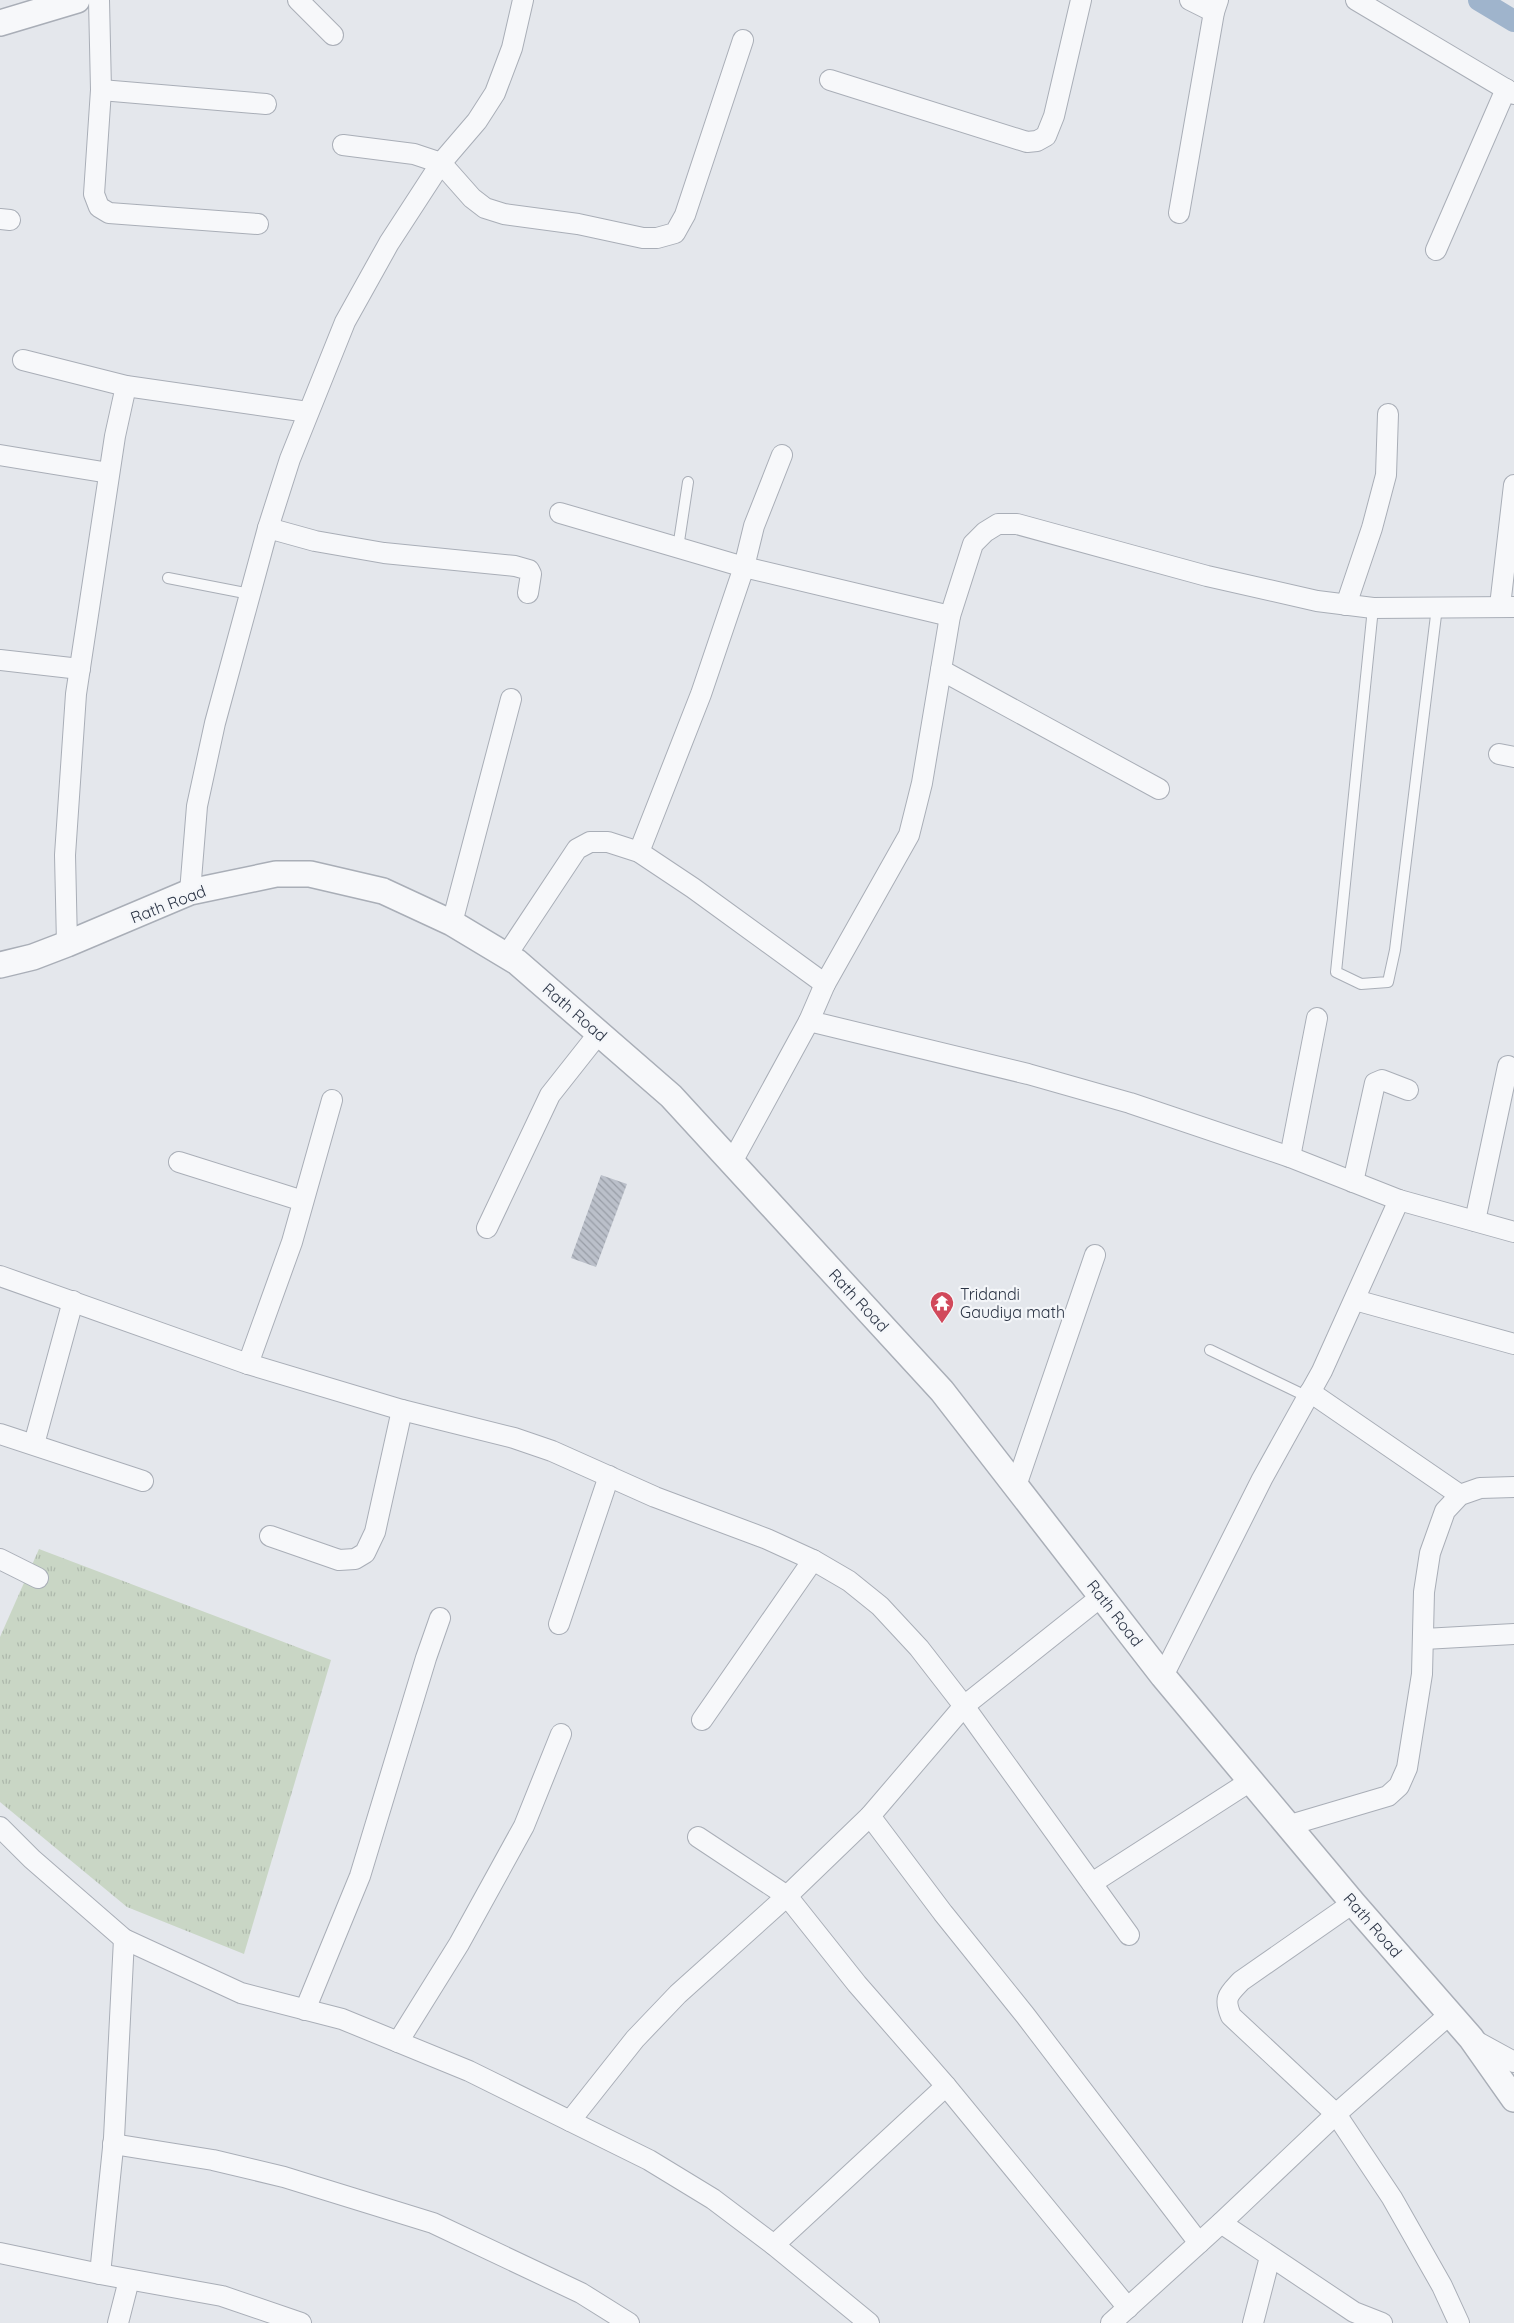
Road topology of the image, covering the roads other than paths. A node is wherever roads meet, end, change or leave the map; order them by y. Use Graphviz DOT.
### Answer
graph roads {
  1 [pos="77,0"];
  2 [pos="99,0"];
  3 [pos="298,0"];
  4 [pos="523,0"];
  5 [pos="1082,0"];
  6 [pos="1190,0"];
  7 [pos="1356,0"];
  8 [pos="1216,6"];
  9 [pos="0,23"];
  10 [pos="333,35"];
  11 [pos="743,40"];
  12 [pos="830,80"];
  13 [pos="101,90"];
  14 [pos="1510,91"];
  15 [pos="266,104"];
  16 [pos="343,145"];
  17 [pos="441,163"];
  18 [pos="1178,213"];
  19 [pos="258,224"];
  20 [pos="1436,250"];
  21 [pos="23,360"];
  22 [pos="126,386"];
  23 [pos="308,412"];
  24 [pos="1388,414"];
  25 [pos="0,455"];
  26 [pos="782,455"];
  27 [pos="109,474"];
  28 [pos="688,482"];
  29 [pos="1514,484"];
  30 [pos="560,513"];
  31 [pos="268,528"];
  32 [pos="678,548"];
  33 [pos="744,567"];
  34 [pos="168,578"];
  35 [pos="528,593"];
  36 [pos="250,594"];
  37 [pos="1346,604"];
  38 [pos="1507,606"];
  39 [pos="1437,607"];
  40 [pos="1373,608"];
  41 [pos="950,616"];
  42 [pos="0,660"];
  43 [pos="80,669"];
  44 [pos="941,670"];
  45 [pos="511,699"];
  46 [pos="1159,790"];
  47 [pos="639,852"];
  48 [pos="190,892"];
  49 [pos="452,923"];
  50 [pos="67,944"];
  51 [pos="506,956"];
  52 [pos="0,965"];
  53 [pos="825,984"];
  54 [pos="1318,1018"];
  55 [pos="809,1022"];
  56 [pos="599,1033"];
  57 [pos="1508,1066"];
  58 [pos="1408,1090"];
  59 [pos="332,1100"];
  60 [pos="1290,1157"];
  61 [pos="180,1162"];
  62 [pos="732,1162"];
  63 [pos="1353,1182"];
  64 [pos="1399,1200"];
  65 [pos="303,1201"];
  66 [pos="1475,1221"];
  67 [pos="487,1228"];
  68 [pos="1514,1232"];
  69 [pos="1096,1255"];
  70 [pos="0,1276"];
  71 [pos="1355,1300"];
  72 [pos="73,1301"];
  73 [pos="1514,1344"];
  74 [pos="1210,1350"];
  75 [pos="248,1364"];
  76 [pos="1309,1395"];
  77 [pos="402,1410"];
  78 [pos="0,1434"];
  79 [pos="34,1444"];
  80 [pos="609,1476"];
  81 [pos="143,1480"];
  82 [pos="1016,1486"];
  83 [pos="1514,1487"];
  84 [pos="1460,1495"];
  85 [pos="270,1536"];
  86 [pos="0,1559"];
  87 [pos="813,1560"];
  88 [pos="38,1578"];
  89 [pos="1102,1596"];
  90 [pos="440,1618"];
  91 [pos="559,1624"];
  92 [pos="1514,1634"];
  93 [pos="1424,1639"];
  94 [pos="1164,1676"];
  95 [pos="964,1706"];
  96 [pos="702,1720"];
  97 [pos="561,1734"];
  98 [pos="1252,1780"];
  99 [pos="870,1816"];
  100 [pos="1290,1824"];
  101 [pos="0,1827"];
  102 [pos="698,1837"];
  103 [pos="1092,1883"];
  104 [pos="786,1896"];
  105 [pos="1353,1903"];
  106 [pos="1129,1935"];
  107 [pos="124,1939"];
  108 [pos="305,2010"];
  109 [pos="1450,2014"];
  110 [pos="1471,2038"];
  111 [pos="398,2042"];
  112 [pos="1514,2062"];
  113 [pos="946,2086"];
  114 [pos="1514,2099"];
  115 [pos="1336,2114"];
  116 [pos="570,2121"];
  117 [pos="114,2144"];
  118 [pos="1221,2223"];
  119 [pos="1199,2243"];
  120 [pos="774,2245"];
  121 [pos="0,2253"];
  122 [pos="1270,2257"];
  123 [pos="100,2274"];
  124 [pos="129,2280"];
  125 [pos="1128,2308"];
  126 [pos="865,2322"];
  127 [pos="118,2323"];
  128 [pos="301,2323"];
  129 [pos="628,2323"];
  130 [pos="1111,2323"];
  131 [pos="1252,2323"];
  132 [pos="1382,2323"];
  133 [pos="1459,2323"];
  1 -- 9 [label="street"];
  2 -- 13 [label="street"];
  3 -- 10 [label="street"];
  4 -- 17 [label="street"];
  5 -- 12 [label="street"];
  6 -- 8 [label="street"];
  7 -- 14 [label="street"];
  8 -- 18 [label="street"];
  11 -- 17 [label="street"];
  13 -- 15 [label="street"];
  13 -- 19 [label="street"];
  14 -- 20 [label="street"];
  16 -- 17 [label="street"];
  17 -- 23 [label="street"];
  21 -- 22 [label="street"];
  22 -- 23 [label="street"];
  22 -- 27 [label="street"];
  23 -- 31 [label="street"];
  24 -- 37 [label="street"];
  25 -- 27 [label="street"];
  26 -- 33 [label="street"];
  27 -- 43 [label="street"];
  28 -- 32 [label="lane"];
  29 -- 38 [label="street"];
  30 -- 32 [label="street"];
  31 -- 35 [label="street"];
  31 -- 36 [label="street"];
  32 -- 33 [label="street"];
  33 -- 41 [label="street"];
  33 -- 47 [label="street"];
  34 -- 36 [label="lane"];
  36 -- 48 [label="street"];
  37 -- 40 [label="street"];
  37 -- 41 [label="street"];
  38 -- 39 [label="street"];
  39 -- 40 [label="street"];
  39 -- 40 [label="lane"];
  41 -- 44 [label="street"];
  42 -- 43 [label="street"];
  43 -- 50 [label="street"];
  44 -- 46 [label="street"];
  44 -- 53 [label="street"];
  45 -- 49 [label="street"];
  47 -- 51 [label="street"];
  47 -- 53 [label="street"];
  48 -- 49 [label="street, Rath Road"];
  48 -- 50 [label="street, Rath Road"];
  49 -- 51 [label="street, Rath Road"];
  50 -- 52 [label="street, Rath Road"];
  51 -- 56 [label="street, Rath Road"];
  53 -- 55 [label="street"];
  54 -- 60 [label="street"];
  55 -- 60 [label="street"];
  55 -- 62 [label="street"];
  56 -- 62 [label="street, Rath Road"];
  56 -- 67 [label="street"];
  57 -- 66 [label="street"];
  58 -- 63 [label="street"];
  59 -- 65 [label="street"];
  60 -- 63 [label="street"];
  61 -- 65 [label="street"];
  62 -- 82 [label="street, Rath Road"];
  63 -- 64 [label="street"];
  64 -- 66 [label="street"];
  64 -- 71 [label="street"];
  65 -- 75 [label="street"];
  66 -- 68 [label="street"];
  69 -- 82 [label="street"];
  70 -- 72 [label="street"];
  71 -- 73 [label="street"];
  71 -- 76 [label="street"];
  72 -- 75 [label="street"];
  72 -- 79 [label="street"];
  74 -- 76 [label="lane"];
  75 -- 77 [label="street"];
  76 -- 84 [label="street"];
  76 -- 94 [label="street"];
  77 -- 80 [label="street"];
  77 -- 85 [label="street"];
  78 -- 79 [label="street"];
  79 -- 81 [label="street"];
  80 -- 87 [label="street"];
  80 -- 91 [label="street"];
  82 -- 89 [label="street, Rath Road"];
  83 -- 84 [label="street"];
  84 -- 93 [label="street"];
  86 -- 88 [label="street"];
  87 -- 95 [label="street"];
  87 -- 96 [label="street"];
  89 -- 94 [label="street, Rath Road"];
  89 -- 95 [label="street"];
  90 -- 108 [label="street"];
  92 -- 93 [label="street"];
  93 -- 100 [label="street"];
  94 -- 98 [label="street, Rath Road"];
  95 -- 99 [label="street"];
  95 -- 103 [label="street"];
  97 -- 111 [label="street"];
  98 -- 100 [label="street, Rath Road"];
  98 -- 103 [label="street"];
  99 -- 104 [label="street"];
  99 -- 119 [label="street"];
  100 -- 105 [label="street, Rath Road"];
  101 -- 107 [label="street"];
  102 -- 104 [label="street"];
  103 -- 106 [label="street"];
  104 -- 113 [label="street"];
  104 -- 116 [label="street"];
  105 -- 109 [label="street, Rath Road"];
  105 -- 115 [label="street"];
  107 -- 108 [label="street"];
  107 -- 117 [label="street"];
  108 -- 111 [label="street"];
  109 -- 110 [label="street, Rath Road"];
  109 -- 115 [label="street"];
  110 -- 112 [label="street"];
  110 -- 114 [label="street, Rath Road"];
  111 -- 116 [label="street"];
  113 -- 120 [label="street"];
  113 -- 125 [label="street"];
  115 -- 118 [label="street"];
  115 -- 133 [label="street"];
  116 -- 120 [label="street"];
  117 -- 123 [label="street"];
  117 -- 129 [label="street"];
  118 -- 119 [label="street"];
  118 -- 122 [label="street"];
  119 -- 125 [label="street"];
  120 -- 126 [label="street"];
  121 -- 123 [label="street"];
  122 -- 131 [label="street"];
  122 -- 132 [label="street"];
  123 -- 124 [label="street"];
  124 -- 127 [label="street"];
  124 -- 128 [label="street"];
  125 -- 130 [label="street"];
}
